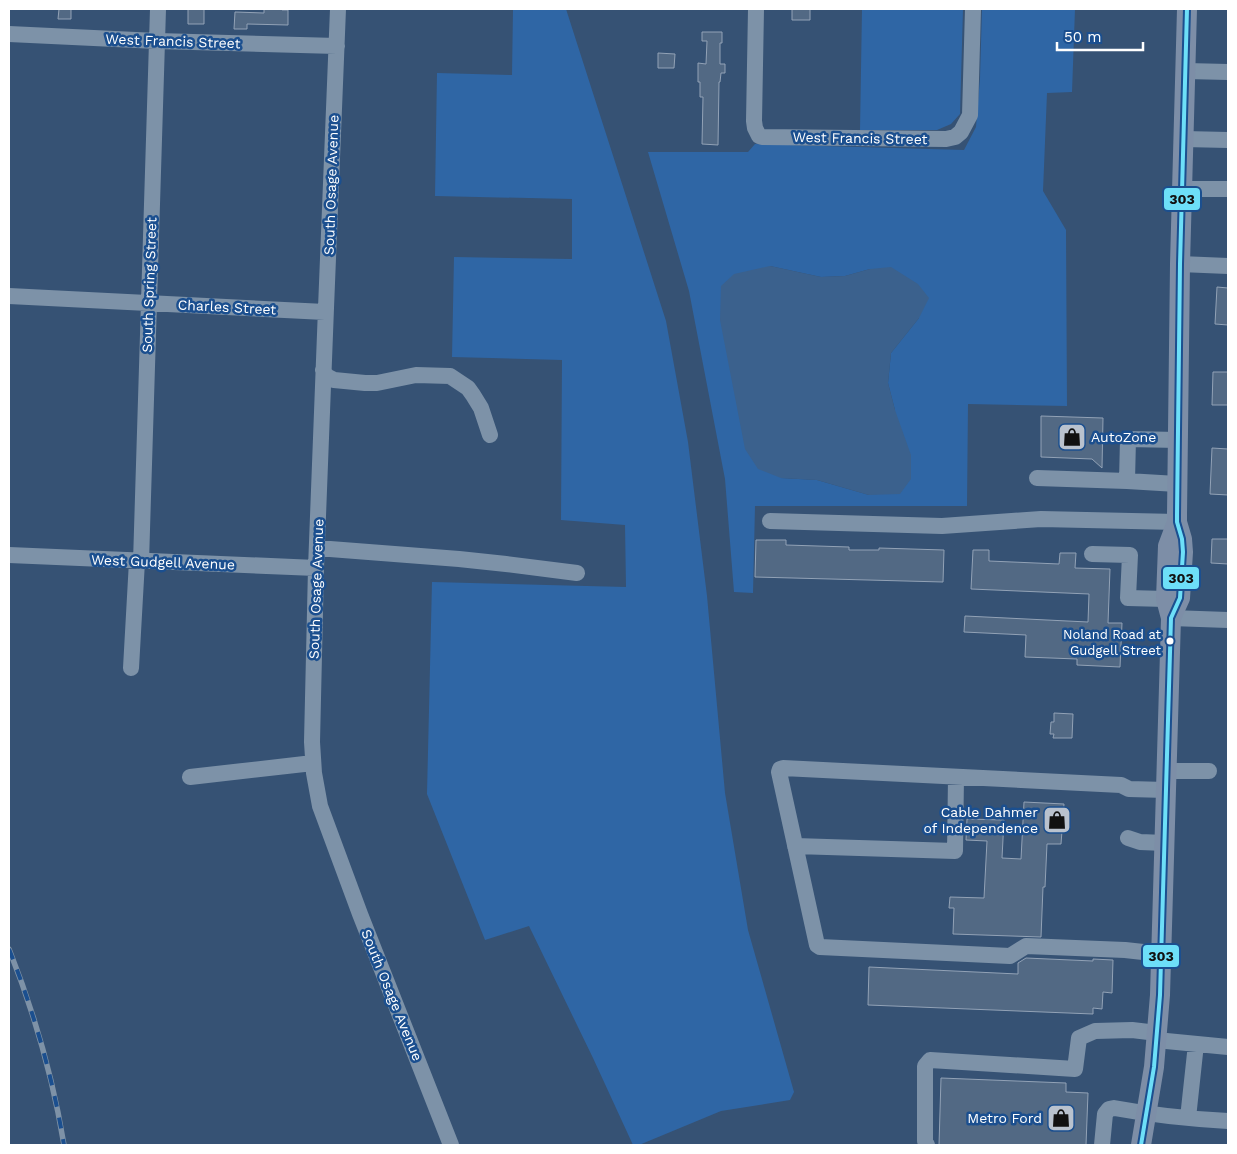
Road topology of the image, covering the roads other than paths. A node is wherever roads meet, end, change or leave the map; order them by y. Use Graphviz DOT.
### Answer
graph roads {
  1 [pos="158,9"];
  2 [pos="338,9"];
  3 [pos="756,9"];
  4 [pos="973,9"];
  5 [pos="1188,9"];
  6 [pos="9,34"];
  7 [pos="157,41"];
  8 [pos="337,46"];
  9 [pos="1186,71"];
  10 [pos="1228,72"];
  11 [pos="1184,139"];
  12 [pos="1228,140"];
  13 [pos="1182,189"];
  14 [pos="1228,189"];
  15 [pos="1180,264"];
  16 [pos="1228,266"];
  17 [pos="9,296"];
  18 [pos="149,303"];
  19 [pos="325,312"];
  20 [pos="324,370"];
  21 [pos="490,435"];
  22 [pos="1178,440"];
  23 [pos="1037,478"];
  24 [pos="1127,481"];
  25 [pos="1178,484"];
  26 [pos="770,521"];
  27 [pos="1177,522"];
  28 [pos="317,548"];
  29 [pos="1092,554"];
  30 [pos="9,555"];
  31 [pos="139,562"];
  32 [pos="316,568"];
  33 [pos="576,572"];
  34 [pos="1168,608"];
  35 [pos="1228,620"];
  36 [pos="131,668"];
  37 [pos="313,763"];
  38 [pos="1209,771"];
  39 [pos="190,777"];
  40 [pos="956,777"];
  41 [pos="1166,780"];
  42 [pos="1128,838"];
  43 [pos="1165,843"];
  44 [pos="795,846"];
  45 [pos="1162,954"];
  46 [pos="1156,1037"];
  47 [pos="1196,1044"];
  48 [pos="1228,1047"];
  49 [pos="1146,1114"];
  50 [pos="1188,1118"];
  51 [pos="1228,1121"];
  52 [pos="451,1145"];
  53 [pos="926,1145"];
  54 [pos="1102,1145"];
  55 [pos="1141,1145"];
  1 -- 7 [label="street, South Spring Street"];
  2 -- 8 [label="street, South Osage Avenue"];
  3 -- 4 [label="street, West Francis Street"];
  5 -- 9 [label="main road"];
  6 -- 7 [label="street, West Francis Street"];
  7 -- 8 [label="street, West Francis Street"];
  7 -- 18 [label="street, South Spring Street"];
  8 -- 19 [label="street, South Osage Avenue"];
  9 -- 10 [label="street"];
  9 -- 11 [label="main road"];
  11 -- 12 [label="street"];
  11 -- 13 [label="main road"];
  13 -- 14 [label="street"];
  13 -- 15 [label="main road"];
  15 -- 16 [label="street"];
  15 -- 22 [label="main road"];
  17 -- 18 [label="street, Charles Street"];
  18 -- 19 [label="street, Charles Street"];
  18 -- 31 [label="street, South Spring Street"];
  19 -- 20 [label="street, South Osage Avenue"];
  20 -- 21 [label="street"];
  20 -- 28 [label="street, South Osage Avenue"];
  22 -- 24 [label="street"];
  22 -- 25 [label="main road"];
  23 -- 24 [label="street"];
  24 -- 25 [label="street"];
  25 -- 27 [label="main road"];
  26 -- 27 [label="street"];
  27 -- 34 [label="main road"];
  28 -- 32 [label="street, South Osage Avenue"];
  28 -- 33 [label="street"];
  29 -- 34 [label="street"];
  30 -- 31 [label="street, West Gudgell Avenue"];
  31 -- 32 [label="street, West Gudgell Avenue"];
  31 -- 36 [label="street, South Spring Street"];
  32 -- 37 [label="street, South Osage Avenue"];
  34 -- 35 [label="street"];
  34 -- 41 [label="main road"];
  37 -- 39 [label="street"];
  37 -- 52 [label="street, South Osage Avenue"];
  38 -- 41 [label="street"];
  40 -- 41 [label="street"];
  40 -- 44 [label="street"];
  40 -- 44 [label="street"];
  41 -- 43 [label="main road"];
  42 -- 43 [label="street"];
  43 -- 45 [label="main road"];
  44 -- 45 [label="street"];
  45 -- 46 [label="main road"];
  46 -- 47 [label="street"];
  46 -- 49 [label="main road"];
  46 -- 53 [label="street"];
  47 -- 48 [label="street"];
  47 -- 50 [label="street"];
  49 -- 50 [label="street"];
  49 -- 54 [label="street"];
  49 -- 55 [label="main road"];
  50 -- 51 [label="street"];
}
